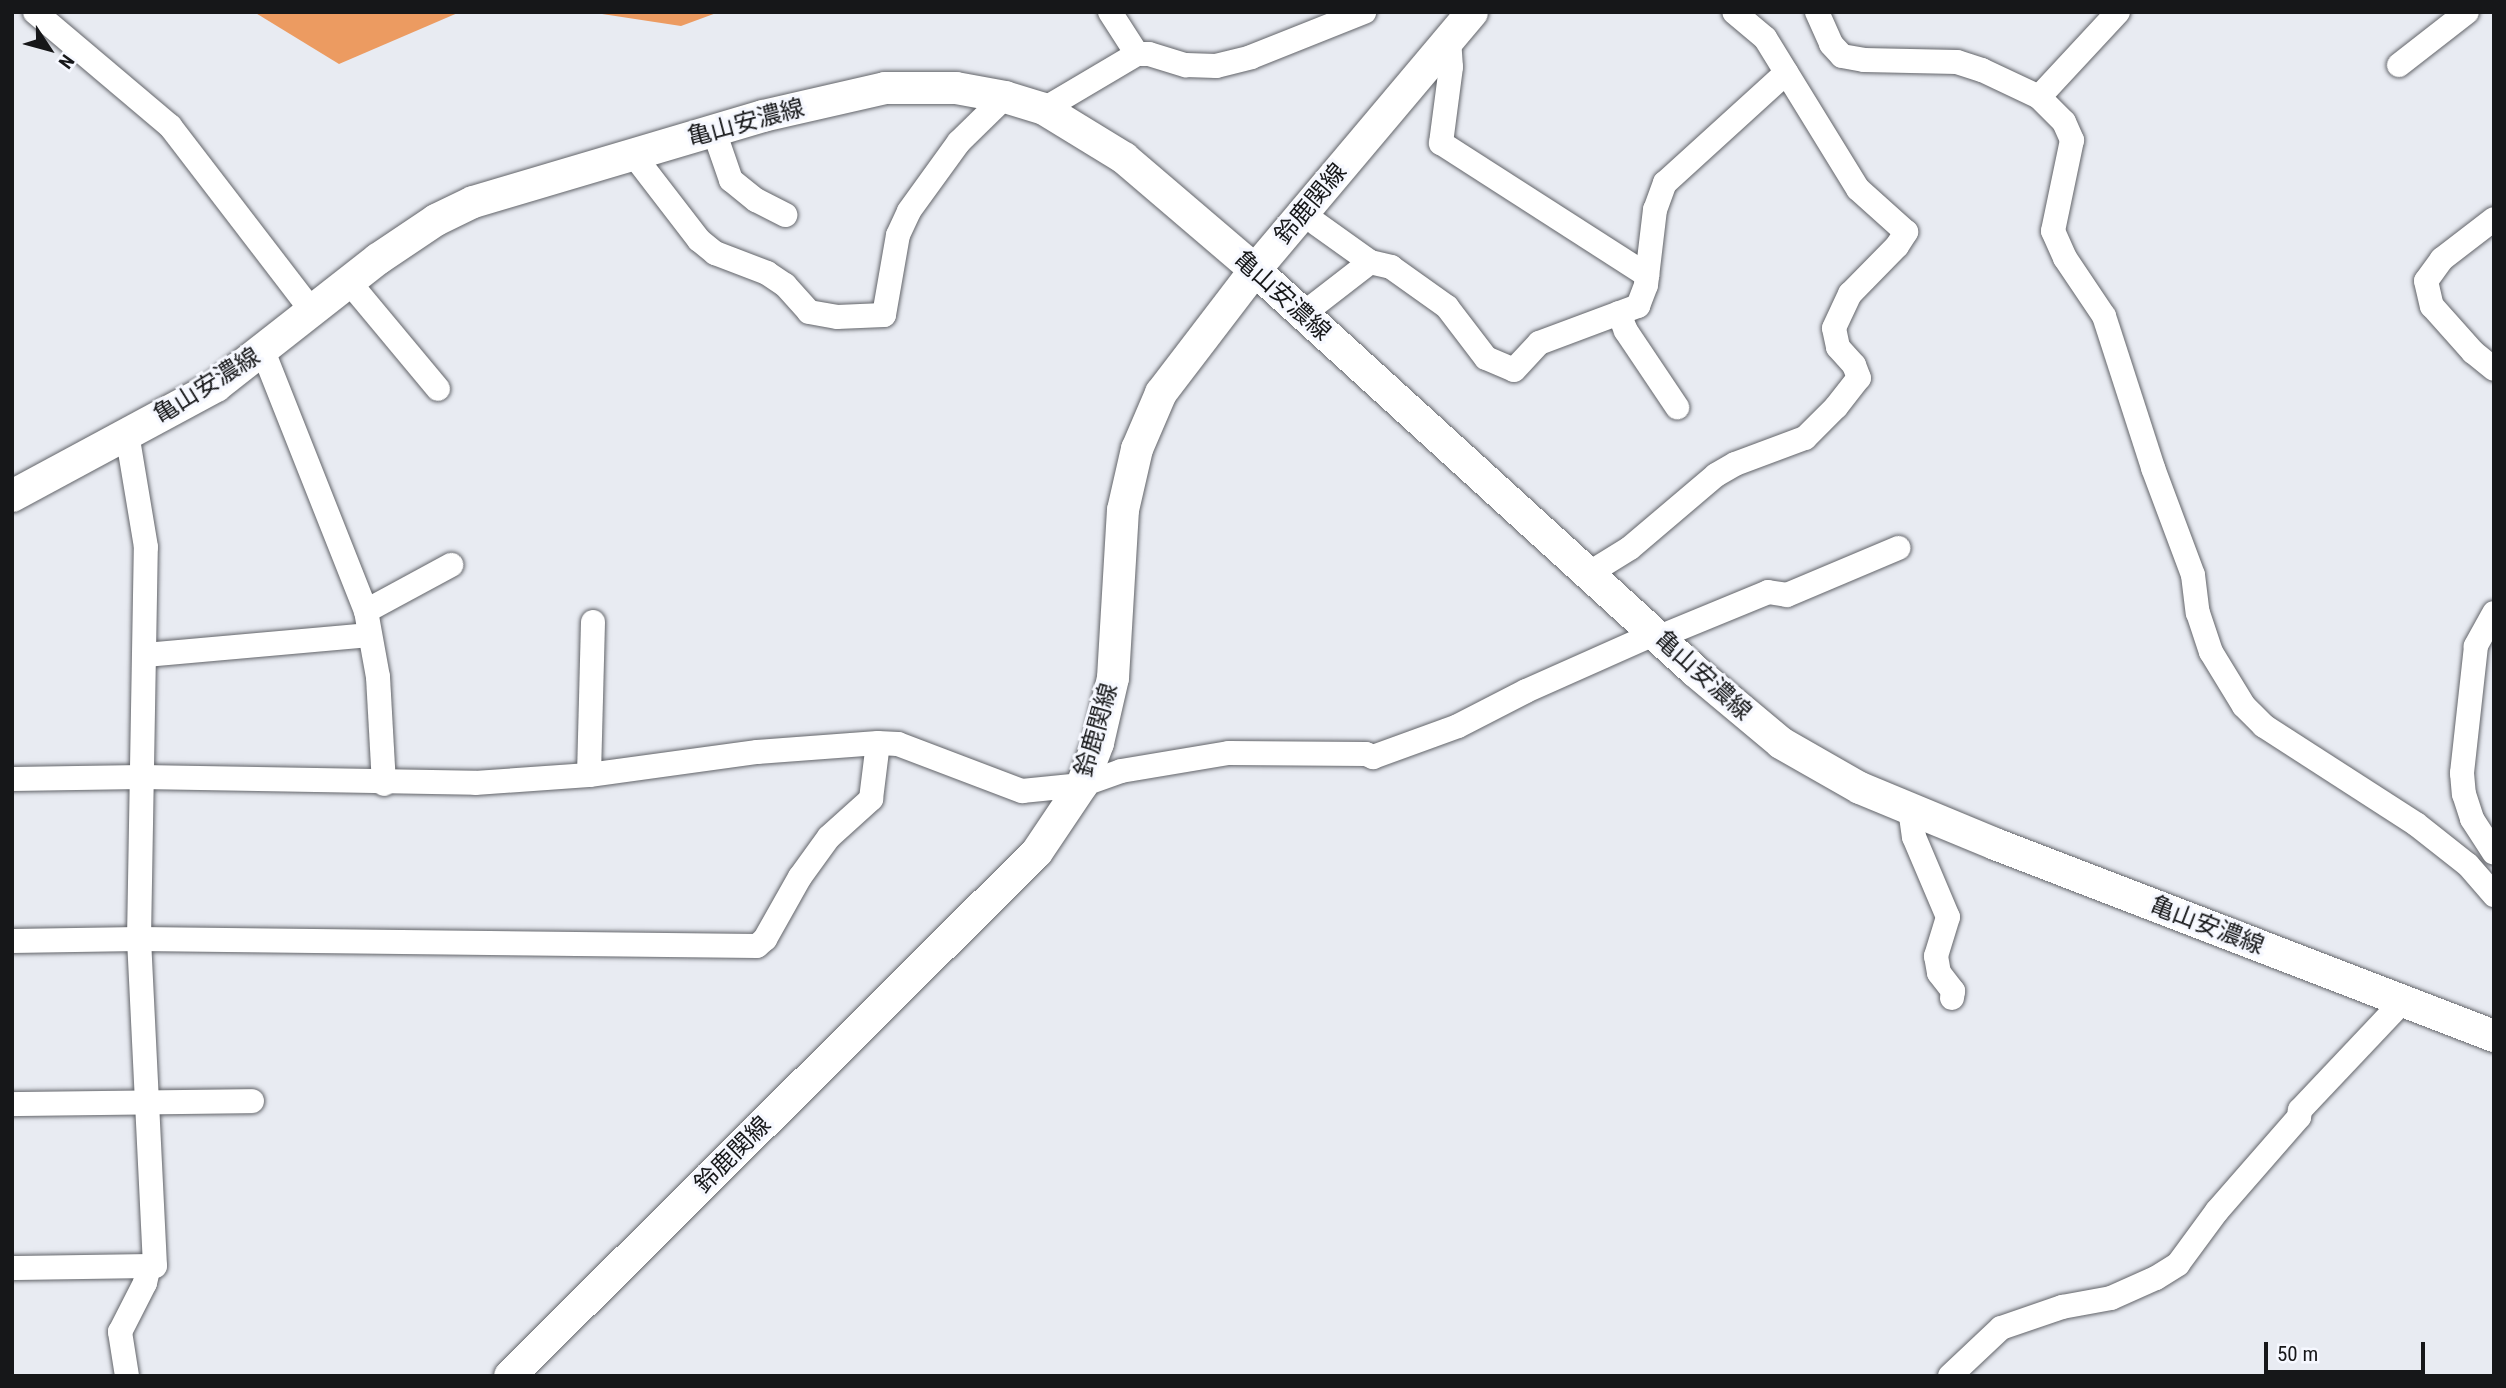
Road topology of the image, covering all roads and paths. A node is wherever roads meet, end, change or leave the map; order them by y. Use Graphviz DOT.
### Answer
graph roads {
  1 [pos="35,12"];
  2 [pos="1110,12"];
  3 [pos="1364,12"];
  4 [pos="1472,12"];
  5 [pos="1734,12"];
  6 [pos="1817,12"];
  7 [pos="2118,12"];
  8 [pos="2468,12"];
  9 [pos="1449,39"];
  10 [pos="1137,54"];
  11 [pos="2399,65"];
  12 [pos="1786,73"];
  13 [pos="1005,97"];
  14 [pos="2039,97"];
  15 [pos="1044,108"];
  16 [pos="714,131"];
  17 [pos="632,153"];
  18 [pos="785,215"];
  19 [pos="2494,219"];
  20 [pos="1317,224"];
  21 [pos="1370,262"];
  22 [pos="1255,270"];
  23 [pos="1647,275"];
  24 [pos="349,282"];
  25 [pos="312,311"];
  26 [pos="1619,313"];
  27 [pos="1303,314"];
  28 [pos="263,351"];
  29 [pos="2494,369"];
  30 [pos="438,389"];
  31 [pos="1677,407"];
  32 [pos="127,435"];
  33 [pos="12,496"];
  34 [pos="1898,548"];
  35 [pos="451,565"];
  36 [pos="1588,574"];
  37 [pos="2494,613"];
  38 [pos="593,622"];
  39 [pos="368,623"];
  40 [pos="1657,635"];
  41 [pos="145,656"];
  42 [pos="878,743"];
  43 [pos="589,775"];
  44 [pos="142,777"];
  45 [pos="12,779"];
  46 [pos="384,784"];
  47 [pos="1082,786"];
  48 [pos="1910,808"];
  49 [pos="2494,853"];
  50 [pos="2494,895"];
  51 [pos="139,939"];
  52 [pos="12,941"];
  53 [pos="1952,998"];
  54 [pos="2402,1002"];
  55 [pos="2492,1031"];
  56 [pos="252,1101"];
  57 [pos="145,1102"];
  58 [pos="12,1104"];
  59 [pos="149,1266"];
  60 [pos="12,1268"];
  61 [pos="127,1376"];
  62 [pos="510,1376"];
  63 [pos="1950,1376"];
  1 -- 25 [label="street"];
  2 -- 10 [label="street"];
  3 -- 10 [label="street"];
  4 -- 9 [label="main road, 鈴鹿関線"];
  5 -- 12 [label="street"];
  6 -- 14 [label="street"];
  7 -- 14 [label="street"];
  8 -- 11 [label="street"];
  9 -- 22 [label="main road, 鈴鹿関線"];
  9 -- 23 [label="street"];
  10 -- 15 [label="street"];
  12 -- 23 [label="street"];
  12 -- 36 [label="street"];
  13 -- 15 [label="main road, 亀山安濃線"];
  13 -- 16 [label="main road, 亀山安濃線"];
  13 -- 17 [label="street"];
  14 -- 50 [label="street"];
  15 -- 22 [label="main road, 亀山安濃線"];
  16 -- 17 [label="main road, 亀山安濃線"];
  16 -- 18 [label="street"];
  17 -- 24 [label="main road, 亀山安濃線"];
  19 -- 29 [label="street"];
  20 -- 21 [label="street"];
  21 -- 26 [label="street"];
  21 -- 27 [label="street"];
  22 -- 27 [label="main road, 亀山安濃線"];
  22 -- 47 [label="main road, 鈴鹿関線"];
  23 -- 26 [label="street"];
  24 -- 25 [label="main road, 亀山安濃線"];
  24 -- 30 [label="street"];
  25 -- 28 [label="main road, 亀山安濃線"];
  26 -- 31 [label="street"];
  27 -- 36 [label="main road, 亀山安濃線"];
  28 -- 32 [label="main road, 亀山安濃線"];
  28 -- 39 [label="street"];
  32 -- 33 [label="main road, 亀山安濃線"];
  32 -- 41 [label="street"];
  34 -- 40 [label="street"];
  35 -- 39 [label="street"];
  36 -- 40 [label="main road, 亀山安濃線"];
  37 -- 49 [label="street"];
  38 -- 43 [label="street"];
  39 -- 41 [label="street"];
  39 -- 46 [label="street"];
  40 -- 47 [label="street"];
  40 -- 48 [label="main road, 亀山安濃線"];
  41 -- 44 [label="street"];
  42 -- 43 [label="street"];
  42 -- 47 [label="street"];
  42 -- 51 [label="street"];
  43 -- 46 [label="street"];
  44 -- 45 [label="street"];
  44 -- 46 [label="street"];
  44 -- 51 [label="street"];
  47 -- 62 [label="main road, 鈴鹿関線"];
  48 -- 53 [label="street"];
  48 -- 54 [label="main road, 亀山安濃線"];
  51 -- 52 [label="street"];
  51 -- 57 [label="street"];
  54 -- 55 [label="main road, 亀山安濃線"];
  54 -- 63 [label="street"];
  56 -- 57 [label="street"];
  57 -- 58 [label="street"];
  57 -- 59 [label="street"];
  59 -- 60 [label="street"];
  59 -- 61 [label="street"];
}
